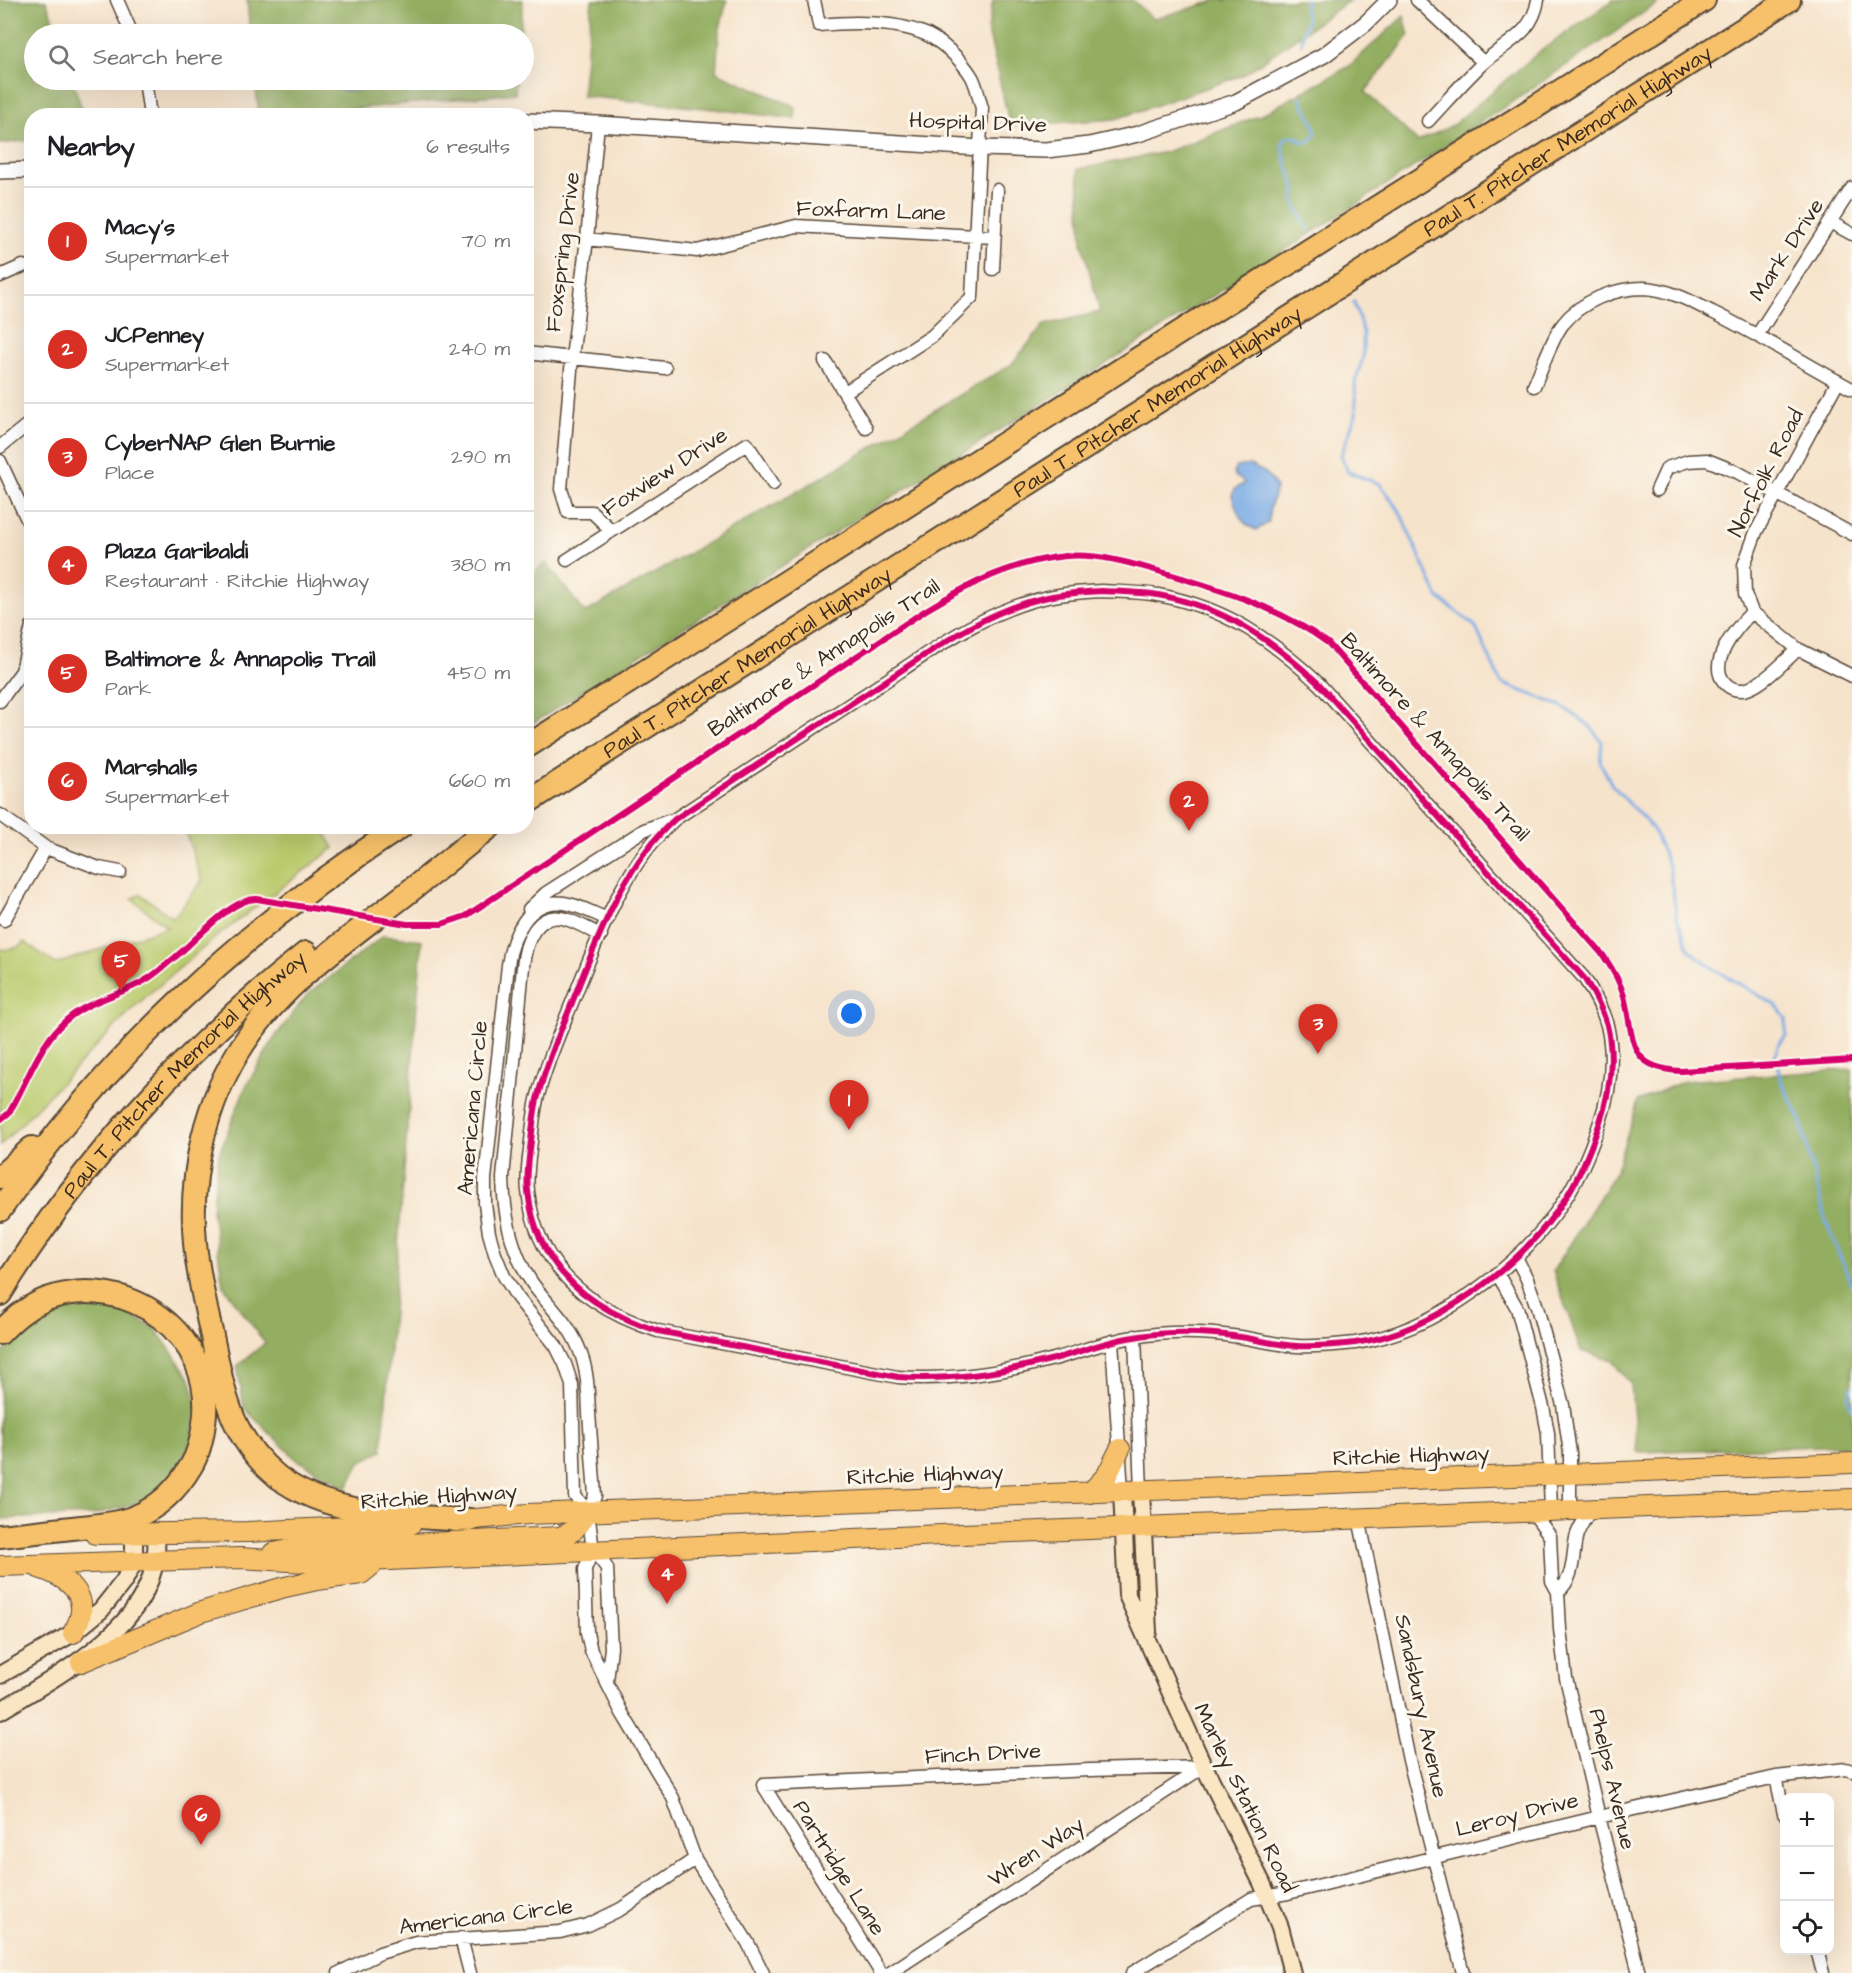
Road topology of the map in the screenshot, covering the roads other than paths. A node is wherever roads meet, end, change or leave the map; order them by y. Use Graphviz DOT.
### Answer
graph roads {
  1 [pos="117,0"];
  2 [pos="814,0"];
  3 [pos="1389,0"];
  4 [pos="1417,0"];
  5 [pos="1538,0"];
  6 [pos="1704,0"];
  7 [pos="1789,0"];
  8 [pos="128,24"];
  9 [pos="1483,63"];
  10 [pos="146,90"];
  11 [pos="149,108"];
  12 [pos="534,121"];
  13 [pos="1428,121"];
  14 [pos="598,123"];
  15 [pos="980,148"];
  16 [pos="24,170"];
  17 [pos="0,171"];
  18 [pos="1852,188"];
  19 [pos="997,190"];
  20 [pos="1830,222"];
  21 [pos="1852,234"];
  22 [pos="976,237"];
  23 [pos="994,237"];
  24 [pos="587,239"];
  25 [pos="23,266"];
  26 [pos="993,269"];
  27 [pos="0,276"];
  28 [pos="1758,334"];
  29 [pos="534,354"];
  30 [pos="572,358"];
  31 [pos="825,361"];
  32 [pos="665,368"];
  33 [pos="1838,381"];
  34 [pos="1534,386"];
  35 [pos="1852,389"];
  36 [pos="845,392"];
  37 [pos="24,428"];
  38 [pos="866,428"];
  39 [pos="0,447"];
  40 [pos="0,461"];
  41 [pos="773,484"];
  42 [pos="1657,490"];
  43 [pos="1776,493"];
  44 [pos="24,513"];
  45 [pos="612,531"];
  46 [pos="1852,534"];
  47 [pos="567,560"];
  48 [pos="1752,612"];
  49 [pos="1797,649"];
  50 [pos="24,676"];
  51 [pos="1852,676"];
  52 [pos="0,701"];
  53 [pos="534,742"];
  54 [pos="534,798"];
  55 [pos="0,815"];
  56 [pos="675,819"];
  57 [pos="24,832"];
  58 [pos="26,834"];
  59 [pos="390,834"];
  60 [pos="478,834"];
  61 [pos="480,834"];
  62 [pos="46,848"];
  63 [pos="120,872"];
  64 [pos="4,920"];
  65 [pos="608,920"];
  66 [pos="514,935"];
  67 [pos="601,935"];
  68 [pos="85,1101"];
  69 [pos="0,1176"];
  70 [pos="0,1210"];
  71 [pos="1516,1257"];
  72 [pos="1497,1273"];
  73 [pos="0,1294"];
  74 [pos="0,1333"];
  75 [pos="1135,1336"];
  76 [pos="1112,1341"];
  77 [pos="1120,1449"];
  78 [pos="1852,1462"];
  79 [pos="1550,1474"];
  80 [pos="1571,1474"];
  81 [pos="1132,1491"];
  82 [pos="1090,1493"];
  83 [pos="1852,1498"];
  84 [pos="1592,1509"];
  85 [pos="1551,1510"];
  86 [pos="588,1512"];
  87 [pos="1359,1518"];
  88 [pos="470,1520"];
  89 [pos="1133,1528"];
  90 [pos="157,1532"];
  91 [pos="134,1533"];
  92 [pos="0,1536"];
  93 [pos="593,1550"];
  94 [pos="240,1558"];
  95 [pos="379,1560"];
  96 [pos="155,1561"];
  97 [pos="134,1562"];
  98 [pos="28,1565"];
  99 [pos="0,1566"];
  100 [pos="1558,1592"];
  101 [pos="73,1633"];
  102 [pos="81,1662"];
  103 [pos="0,1675"];
  104 [pos="607,1681"];
  105 [pos="0,1711"];
  106 [pos="1204,1767"];
  107 [pos="1852,1771"];
  108 [pos="1776,1777"];
  109 [pos="763,1785"];
  110 [pos="1780,1793"];
  111 [pos="1599,1816"];
  112 [pos="1434,1857"];
  113 [pos="695,1859"];
  114 [pos="1268,1896"];
  115 [pos="461,1938"];
  116 [pos="1818,1955"];
  117 [pos="339,1973"];
  118 [pos="470,1973"];
  119 [pos="763,1973"];
  120 [pos="880,1973"];
  121 [pos="890,1973"];
  122 [pos="1132,1973"];
  123 [pos="1292,1973"];
  124 [pos="1463,1973"];
  125 [pos="1639,1973"];
  126 [pos="1822,1973"];
  1 -- 8 [label="street"];
  2 -- 15 [label="street"];
  3 -- 15 [label="street, Hospital Drive"];
  4 -- 9 [label="street"];
  5 -- 9 [label="street"];
  6 -- 53 [label="highway, Paul T. Pitcher Memorial Highway"];
  7 -- 54 [label="highway, Paul T. Pitcher Memorial Highway"];
  9 -- 13 [label="street"];
  10 -- 11 [label="street"];
  12 -- 14 [label="street, Hospital Drive"];
  14 -- 15 [label="street, Hospital Drive"];
  14 -- 24 [label="street, Foxspring Drive"];
  15 -- 22 [label="street"];
  16 -- 17 [label="street"];
  18 -- 20 [label="street, Mark Drive"];
  19 -- 23 [label="street"];
  20 -- 21 [label="street"];
  20 -- 28 [label="street, Mark Drive"];
  22 -- 23 [label="street, Foxfarm Lane"];
  22 -- 24 [label="street, Foxfarm Lane"];
  22 -- 36 [label="street"];
  23 -- 26 [label="street"];
  24 -- 30 [label="street, Foxspring Drive"];
  25 -- 27 [label="street"];
  28 -- 33 [label="street"];
  28 -- 34 [label="street"];
  29 -- 30 [label="street"];
  30 -- 32 [label="street"];
  30 -- 45 [label="street, Foxspring Drive"];
  31 -- 36 [label="street"];
  33 -- 35 [label="street"];
  33 -- 43 [label="street, Norfolk Road"];
  36 -- 38 [label="street"];
  37 -- 39 [label="street"];
  40 -- 44 [label="street"];
  41 -- 45 [label="street, Foxview Drive"];
  42 -- 43 [label="street"];
  43 -- 46 [label="street"];
  43 -- 48 [label="street, Norfolk Road"];
  45 -- 47 [label="street, Foxview Drive"];
  48 -- 49 [label="street"];
  48 -- 49 [label="street"];
  49 -- 51 [label="street"];
  50 -- 52 [label="street"];
  55 -- 57 [label="street"];
  56 -- 65 [label="street"];
  56 -- 66 [label="street"];
  56 -- 71 [label="street"];
  58 -- 62 [label="street"];
  59 -- 68 [label="highway"];
  60 -- 73 [label="highway, Paul T. Pitcher Memorial Highway"];
  61 -- 88 [label="highway"];
  62 -- 63 [label="street"];
  62 -- 64 [label="street"];
  65 -- 66 [label="street, Americana Circle"];
  65 -- 67 [label="street"];
  66 -- 86 [label="street, Americana Circle"];
  67 -- 76 [label="street"];
  67 -- 86 [label="street, Americana Circle"];
  68 -- 69 [label="highway"];
  68 -- 70 [label="highway"];
  71 -- 72 [label="street"];
  71 -- 80 [label="street"];
  72 -- 75 [label="street"];
  72 -- 79 [label="street"];
  74 -- 92 [label="highway"];
  75 -- 76 [label="street"];
  75 -- 81 [label="street"];
  76 -- 77 [label="street"];
  77 -- 81 [label="street"];
  77 -- 82 [label="main road"];
  78 -- 80 [label="main road, Ritchie Highway"];
  79 -- 80 [label="main road, Ritchie Highway"];
  79 -- 81 [label="main road, Ritchie Highway"];
  79 -- 85 [label="street"];
  80 -- 85 [label="street"];
  81 -- 82 [label="main road, Ritchie Highway"];
  81 -- 89 [label="main road, Marley Station Road"];
  82 -- 86 [label="main road, Ritchie Highway"];
  83 -- 84 [label="main road"];
  84 -- 85 [label="main road"];
  84 -- 100 [label="street"];
  85 -- 87 [label="main road"];
  85 -- 100 [label="street, Phelps Avenue"];
  86 -- 88 [label="main road, Ritchie Highway"];
  86 -- 93 [label="street, Americana Circle"];
  86 -- 94 [label="main road"];
  87 -- 89 [label="main road"];
  87 -- 112 [label="street, Sandsbury Avenue"];
  88 -- 90 [label="main road, Ritchie Highway"];
  89 -- 93 [label="main road"];
  89 -- 106 [label="main road, Marley Station Road"];
  90 -- 91 [label="main road, Ritchie Highway"];
  90 -- 96 [label="main road"];
  91 -- 92 [label="main road, Ritchie Highway"];
  91 -- 97 [label="main road"];
  93 -- 95 [label="main road"];
  93 -- 104 [label="street, Americana Circle"];
  93 -- 104 [label="street, Americana Circle"];
  94 -- 95 [label="main road"];
  94 -- 96 [label="main road"];
  95 -- 102 [label="main road"];
  96 -- 97 [label="main road"];
  96 -- 102 [label="main road"];
  97 -- 98 [label="main road"];
  97 -- 101 [label="main road"];
  98 -- 99 [label="main road"];
  98 -- 101 [label="main road"];
  100 -- 111 [label="street, Phelps Avenue"];
  101 -- 103 [label="main road"];
  102 -- 105 [label="main road"];
  104 -- 113 [label="street, Americana Circle"];
  106 -- 109 [label="street, Finch Drive"];
  106 -- 114 [label="main road, Marley Station Road"];
  106 -- 121 [label="street, Wren Way"];
  107 -- 108 [label="street, Leroy Drive"];
  108 -- 110 [label="street"];
  108 -- 111 [label="street, Leroy Drive"];
  109 -- 120 [label="street, Partridge Lane"];
  111 -- 112 [label="street, Leroy Drive"];
  111 -- 125 [label="street, Phelps Avenue"];
  112 -- 114 [label="street, Leroy Drive"];
  112 -- 124 [label="street, Sandsbury Avenue"];
  113 -- 115 [label="street, Americana Circle"];
  113 -- 119 [label="street, Americana Circle"];
  114 -- 122 [label="street, Leroy Drive"];
  114 -- 123 [label="main road, Marley Station Road"];
  115 -- 117 [label="street, Americana Circle"];
  115 -- 118 [label="street"];
  116 -- 126 [label="street"];
}
